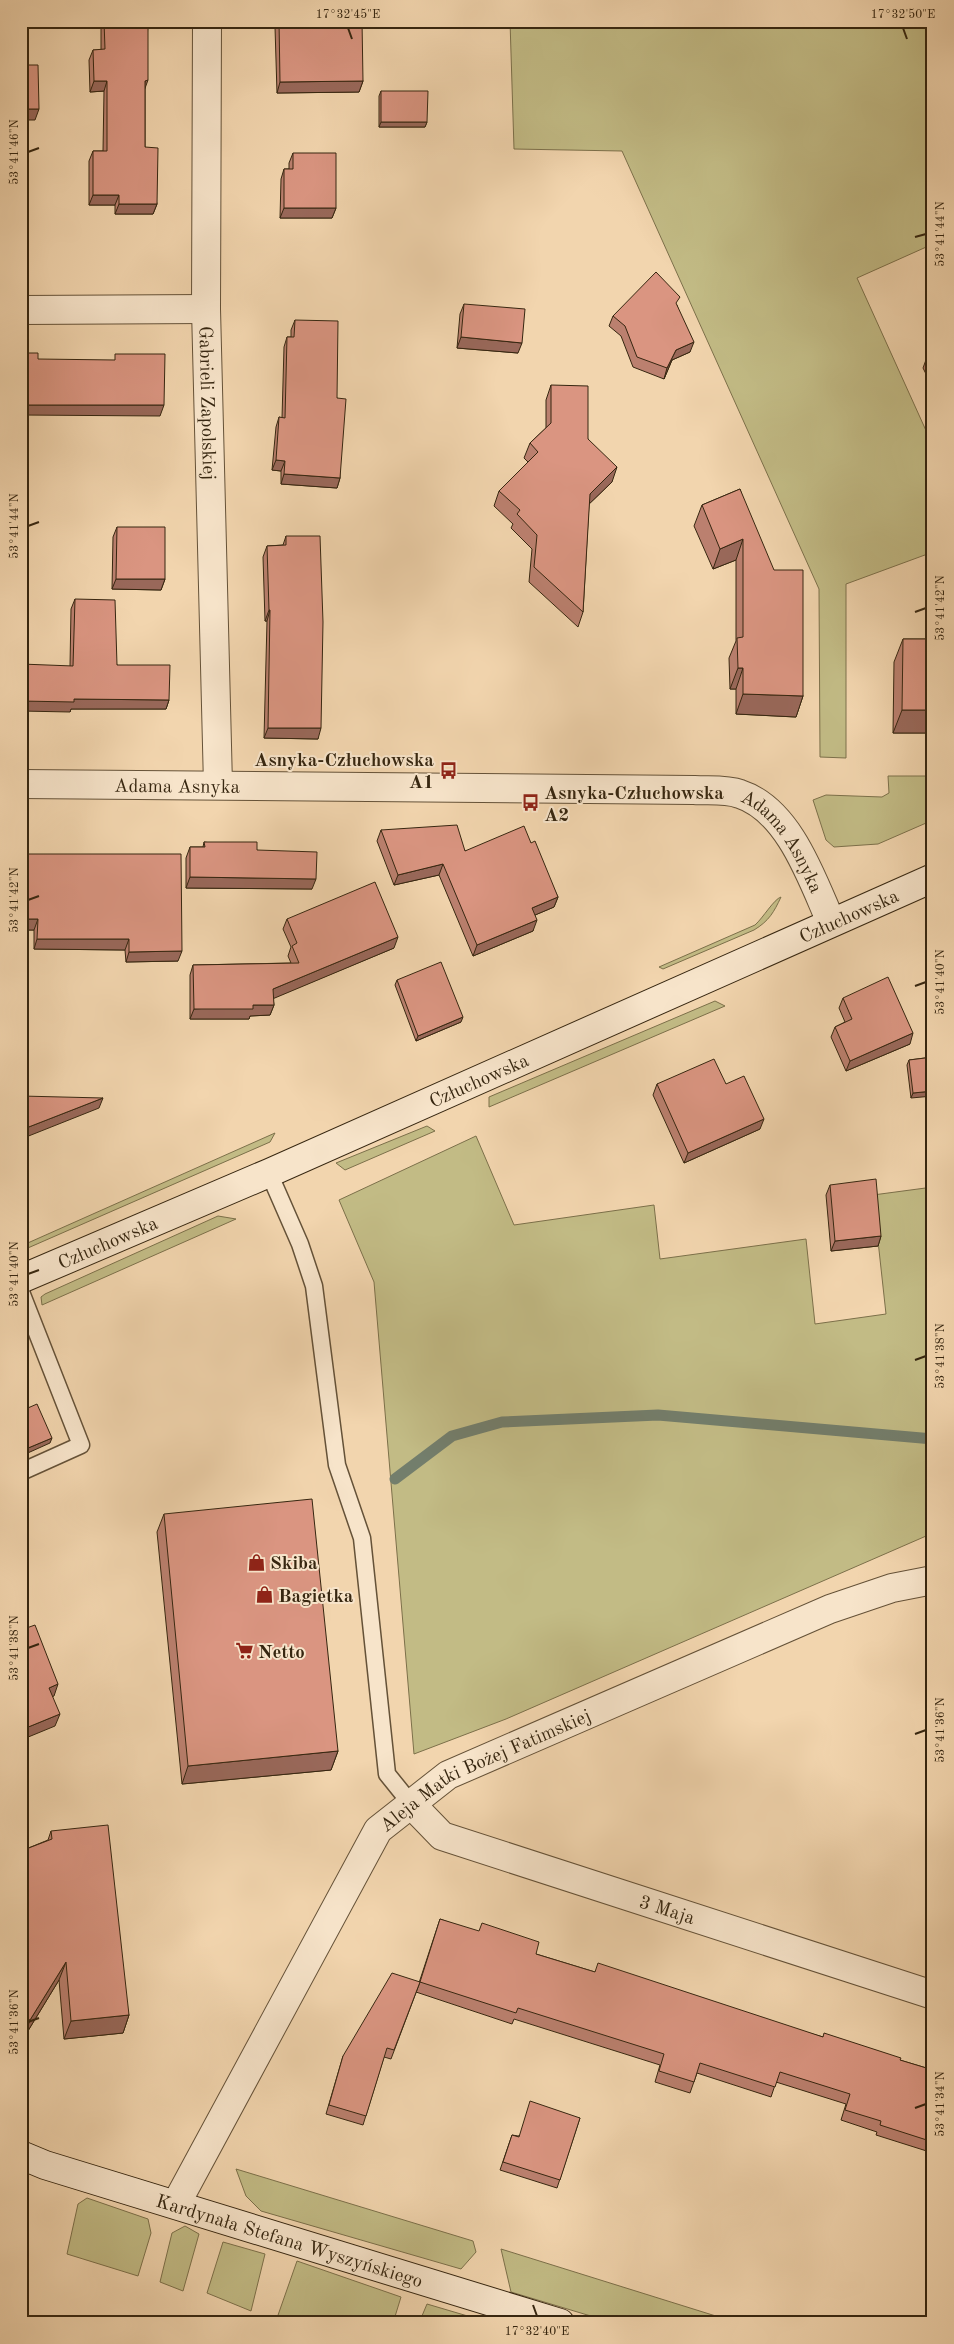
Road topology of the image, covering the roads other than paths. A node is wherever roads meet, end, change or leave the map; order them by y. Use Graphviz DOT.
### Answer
graph roads {
  1 [pos="207,21"];
  2 [pos="206,309"];
  3 [pos="21,310"];
  4 [pos="21,784"];
  5 [pos="218,785"];
  6 [pos="933,878"];
  7 [pos="831,922"];
  8 [pos="269,1173"];
  9 [pos="21,1278"];
  10 [pos="21,1292"];
  11 [pos="21,1472"];
  12 [pos="933,1580"];
  13 [pos="412,1805"];
  14 [pos="933,1995"];
  15 [pos="21,2155"];
  16 [pos="176,2204"];
  17 [pos="560,2323"];
  1 -- 2 [label="street, Gabrieli Zapolskiej"];
  2 -- 3 [label="street"];
  2 -- 5 [label="street, Gabrieli Zapolskiej"];
  4 -- 5 [label="street, Adama Asnyka"];
  5 -- 7 [label="street, Adama Asnyka"];
  6 -- 7 [label="street, Człuchowska"];
  7 -- 8 [label="street, Człuchowska"];
  8 -- 9 [label="street, Człuchowska"];
  8 -- 13 [label="lane"];
  10 -- 11 [label="lane"];
  12 -- 13 [label="street, Aleja Matki Bożej Fatimskiej"];
  13 -- 14 [label="street, 3 Maja"];
  13 -- 16 [label="street, Aleja Matki Bożej Fatimskiej"];
  15 -- 16 [label="street, Kardynała Stefana Wyszyńskiego"];
  16 -- 17 [label="street, Kardynała Stefana Wyszyńskiego"];
}
